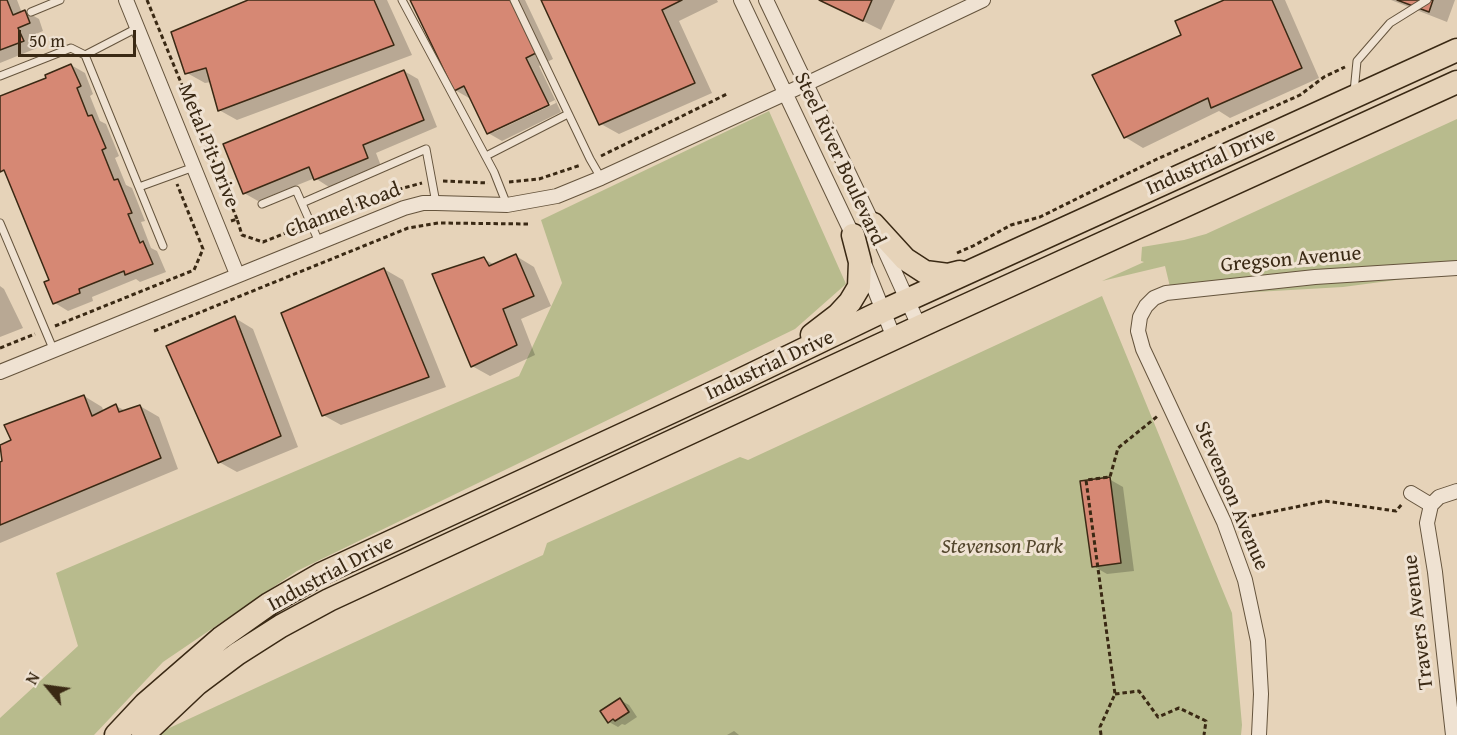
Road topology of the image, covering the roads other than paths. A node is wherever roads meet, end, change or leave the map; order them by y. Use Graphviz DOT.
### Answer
graph roads {
  1 [pos="60,0"];
  2 [pos="126,0"];
  3 [pos="402,0"];
  4 [pos="514,0"];
  5 [pos="741,0"];
  6 [pos="766,0"];
  7 [pos="984,0"];
  8 [pos="1427,0"];
  9 [pos="31,12"];
  10 [pos="137,28"];
  11 [pos="1457,50"];
  12 [pos="85,55"];
  13 [pos="0,76"];
  14 [pos="1457,82"];
  15 [pos="806,84"];
  16 [pos="786,93"];
  17 [pos="1354,97"];
  18 [pos="568,114"];
  19 [pos="486,156"];
  20 [pos="194,167"];
  21 [pos="601,178"];
  22 [pos="139,187"];
  23 [pos="302,203"];
  24 [pos="436,203"];
  25 [pos="262,204"];
  26 [pos="507,205"];
  27 [pos="0,223"];
  28 [pos="873,224"];
  29 [pos="853,235"];
  30 [pos="319,242"];
  31 [pos="163,246"];
  32 [pos="985,265"];
  33 [pos="1457,268"];
  34 [pos="237,274"];
  35 [pos="907,300"];
  36 [pos="883,311"];
  37 [pos="1140,317"];
  38 [pos="919,326"];
  39 [pos="894,338"];
  40 [pos="54,351"];
  41 [pos="0,372"];
  42 [pos="734,383"];
  43 [pos="1457,491"];
  44 [pos="1411,493"];
  45 [pos="1431,505"];
  46 [pos="116,735"];
  47 [pos="143,735"];
  48 [pos="1259,735"];
  49 [pos="1453,735"];
  1 -- 9 [label="lane"];
  2 -- 10 [label="street, Metal Pit Drive"];
  3 -- 19 [label="lane"];
  4 -- 18 [label="lane"];
  5 -- 16 [label="street, Steel River Boulevard"];
  6 -- 15 [label="street, Steel River Boulevard"];
  7 -- 15 [label="street, Channel Road"];
  8 -- 17 [label="lane"];
  10 -- 12 [label="lane"];
  10 -- 20 [label="street, Metal Pit Drive"];
  11 -- 17 [label="highway, Industrial Drive"];
  12 -- 13 [label="lane"];
  12 -- 22 [label="lane"];
  14 -- 38 [label="highway, Industrial Drive"];
  15 -- 16 [label="street, Channel Road"];
  15 -- 28 [label="street, Steel River Boulevard"];
  16 -- 21 [label="street, Channel Road"];
  16 -- 29 [label="street, Steel River Boulevard"];
  17 -- 32 [label="highway, Industrial Drive"];
  18 -- 19 [label="lane"];
  18 -- 21 [label="lane"];
  19 -- 26 [label="lane"];
  20 -- 22 [label="lane"];
  20 -- 34 [label="street, Metal Pit Drive"];
  21 -- 26 [label="street, Channel Road"];
  22 -- 31 [label="lane"];
  23 -- 24 [label="lane"];
  23 -- 25 [label="lane"];
  23 -- 30 [label="lane"];
  24 -- 26 [label="street, Channel Road"];
  24 -- 30 [label="street, Channel Road"];
  27 -- 40 [label="lane"];
  28 -- 32 [label="highway"];
  28 -- 35 [label="street, Steel River Boulevard"];
  29 -- 36 [label="street, Steel River Boulevard"];
  29 -- 42 [label="highway"];
  30 -- 34 [label="street, Channel Road"];
  32 -- 35 [label="highway, Industrial Drive"];
  33 -- 37 [label="street, Gregson Avenue"];
  34 -- 40 [label="street, Channel Road"];
  35 -- 36 [label="highway, Industrial Drive"];
  35 -- 38 [label="street, Steel River Boulevard"];
  36 -- 39 [label="street, Steel River Boulevard"];
  36 -- 42 [label="highway, Industrial Drive"];
  37 -- 48 [label="street, Stevenson Avenue"];
  38 -- 39 [label="highway, Industrial Drive"];
  39 -- 47 [label="highway, Industrial Drive"];
  40 -- 41 [label="street, Channel Road"];
  42 -- 46 [label="highway, Industrial Drive"];
  43 -- 45 [label="street"];
  44 -- 45 [label="street"];
  45 -- 49 [label="street, Travers Avenue"];
}
